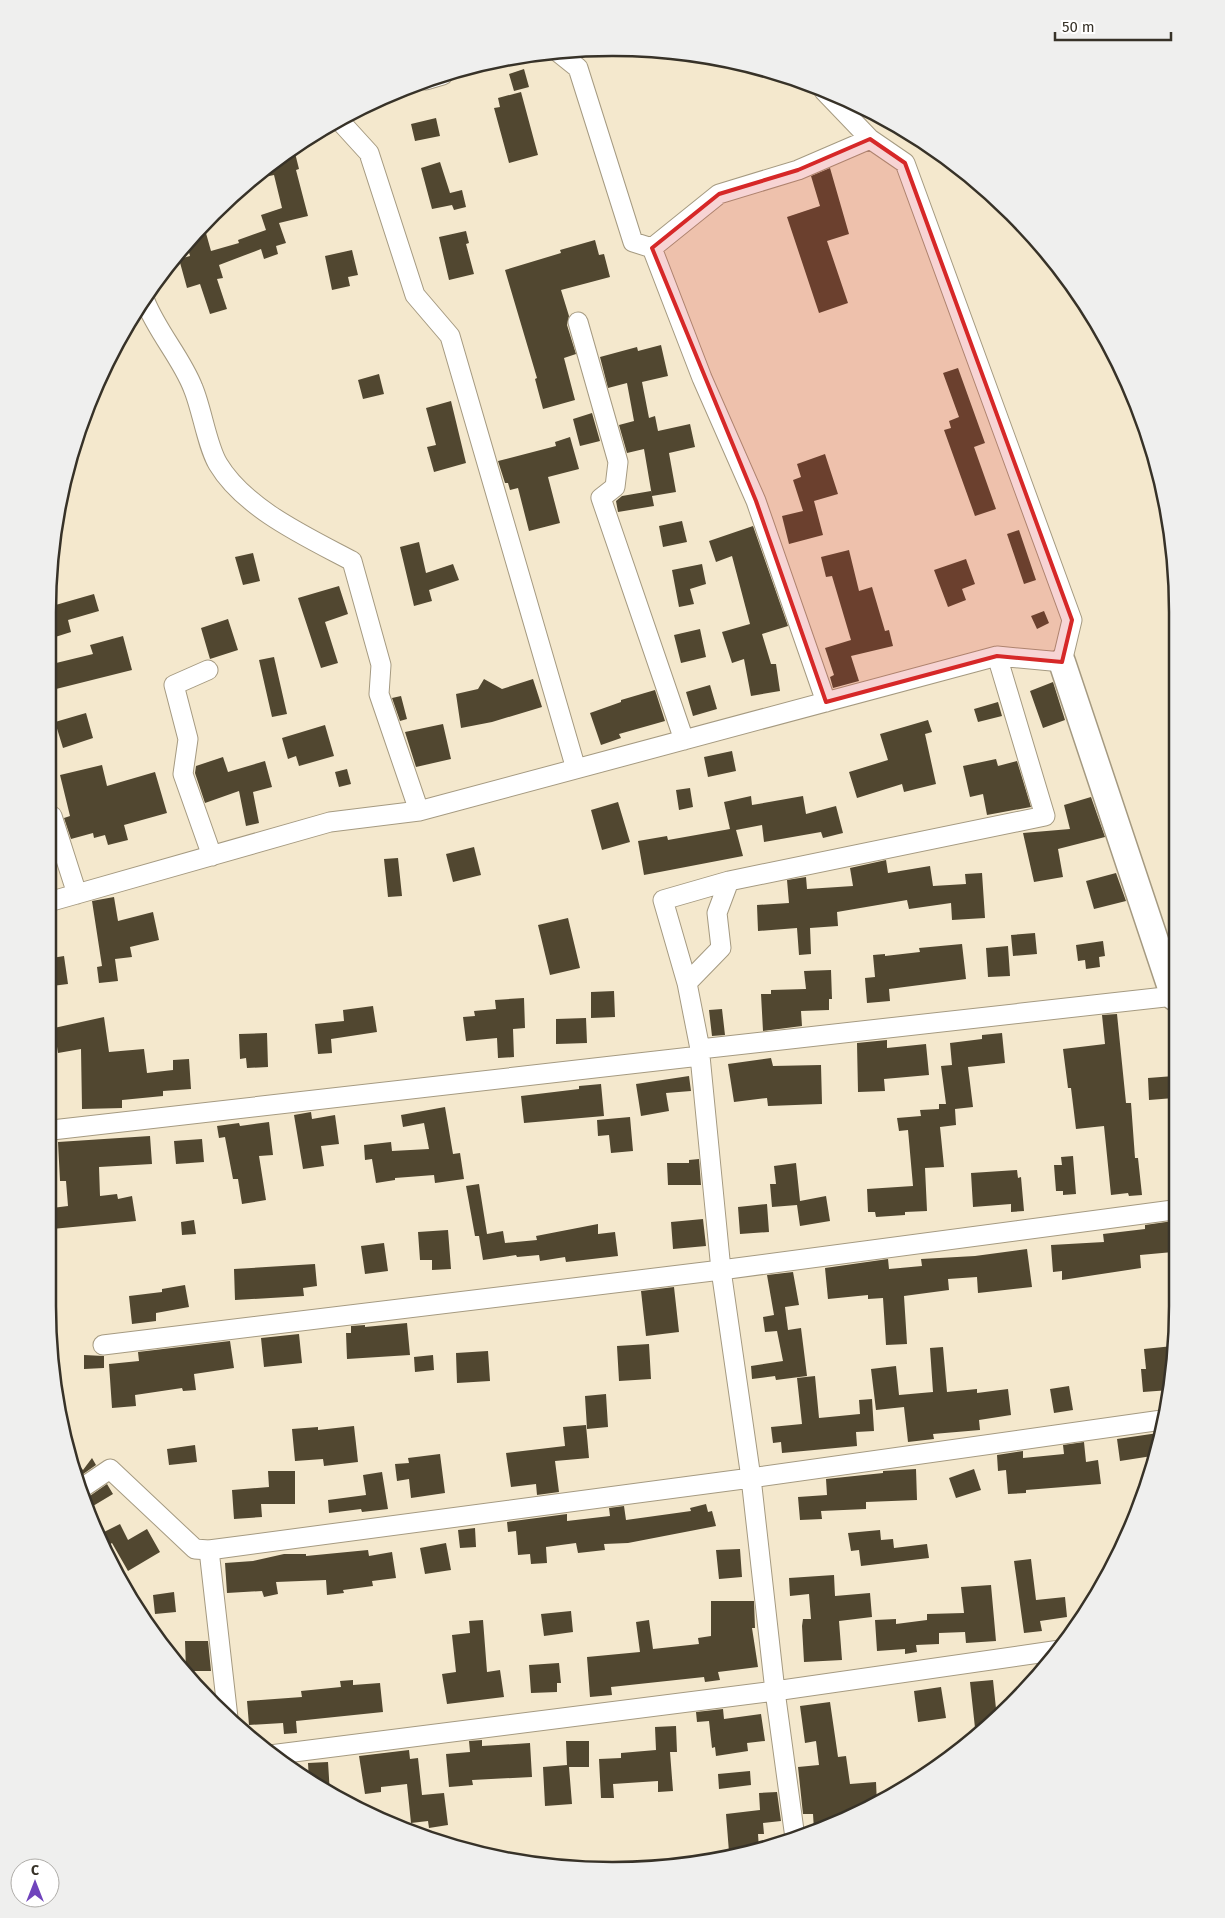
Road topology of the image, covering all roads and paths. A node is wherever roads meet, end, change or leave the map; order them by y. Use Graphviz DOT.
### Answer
graph roads {
  1 [pos="566,58"];
  2 [pos="837,104"];
  3 [pos="344,126"];
  4 [pos="870,139"];
  5 [pos="652,248"];
  6 [pos="147,307"];
  7 [pos="578,322"];
  8 [pos="997,656"];
  9 [pos="1062,662"];
  10 [pos="208,670"];
  11 [pos="826,702"];
  12 [pos="684,740"];
  13 [pos="576,769"];
  14 [pos="419,811"];
  15 [pos="56,828"];
  16 [pos="212,856"];
  17 [pos="729,881"];
  18 [pos="77,894"];
  19 [pos="56,900"];
  20 [pos="1169,982"];
  21 [pos="687,983"];
  22 [pos="1169,998"];
  23 [pos="700,1053"];
  24 [pos="56,1130"];
  25 [pos="1169,1211"];
  26 [pos="721,1270"];
  27 [pos="103,1345"];
  28 [pos="1156,1421"];
  29 [pos="752,1478"];
  30 [pos="86,1485"];
  31 [pos="208,1550"];
  32 [pos="1048,1652"];
  33 [pos="775,1691"];
  34 [pos="227,1706"];
  35 [pos="283,1753"];
  36 [pos="794,1831"];
  1 -- 5 [label="street"];
  2 -- 4 [label="street"];
  3 -- 13 [label="street"];
  4 -- 5 [label="street"];
  4 -- 9 [label="street"];
  5 -- 11 [label="street"];
  6 -- 14 [label="street"];
  7 -- 12 [label="street"];
  8 -- 9 [label="street"];
  8 -- 11 [label="street"];
  8 -- 17 [label="street"];
  9 -- 20 [label="street"];
  10 -- 16 [label="street"];
  11 -- 12 [label="street"];
  12 -- 13 [label="street"];
  13 -- 14 [label="street"];
  14 -- 16 [label="street"];
  15 -- 18 [label="street"];
  16 -- 18 [label="street"];
  17 -- 21 [label="street"];
  17 -- 21 [label="street"];
  18 -- 19 [label="street"];
  21 -- 23 [label="street"];
  22 -- 23 [label="street"];
  23 -- 24 [label="street"];
  23 -- 26 [label="street"];
  25 -- 26 [label="street"];
  26 -- 27 [label="street"];
  26 -- 29 [label="street"];
  28 -- 29 [label="street"];
  29 -- 31 [label="street"];
  29 -- 33 [label="street"];
  30 -- 31 [label="street"];
  31 -- 34 [label="street"];
  32 -- 33 [label="street"];
  33 -- 35 [label="street"];
  33 -- 36 [label="street"];
}
